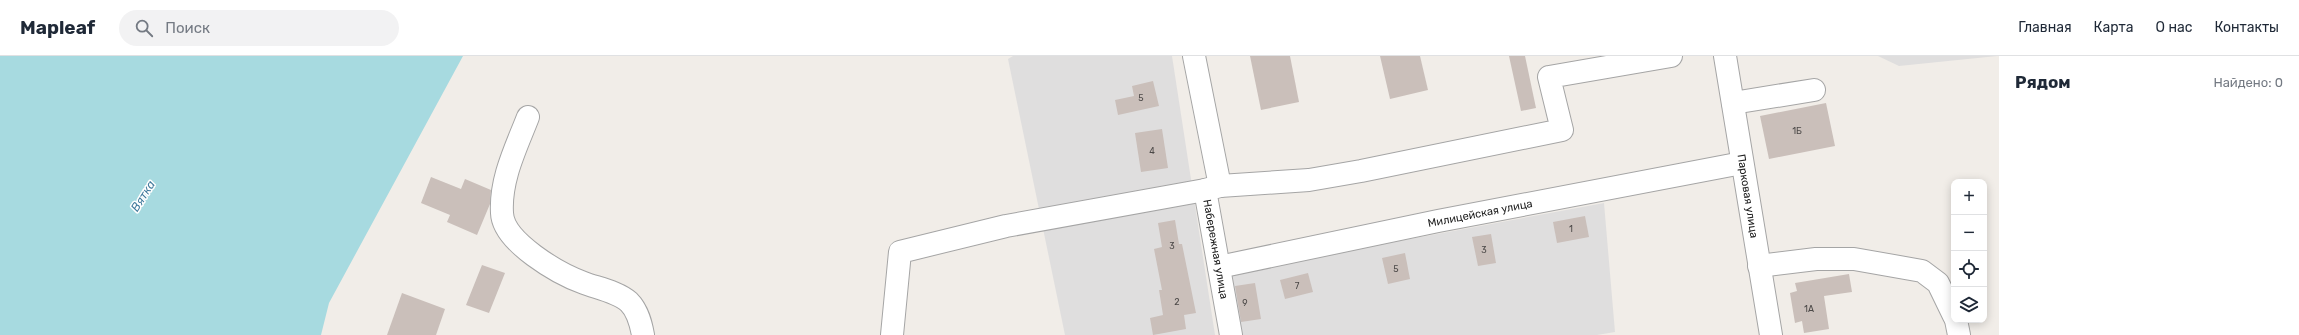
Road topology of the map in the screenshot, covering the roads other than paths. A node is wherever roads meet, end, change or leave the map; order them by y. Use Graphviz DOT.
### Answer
graph roads {
  1 [pos="1194,56"];
  2 [pos="1671,56"];
  3 [pos="1725,56"];
  4 [pos="1814,90"];
  5 [pos="1733,103"];
  6 [pos="528,117"];
  7 [pos="1742,163"];
  8 [pos="1213,188"];
  9 [pos="1759,266"];
  10 [pos="1219,267"];
  11 [pos="1951,310"];
  12 [pos="1957,323"];
  13 [pos="643,335"];
  14 [pos="892,335"];
  15 [pos="1231,335"];
  16 [pos="1771,335"];
  17 [pos="1959,335"];
  1 -- 8 [label="street, Набережная улица"];
  2 -- 8 [label="street"];
  3 -- 5 [label="street, Парковая улица"];
  4 -- 5 [label="street"];
  5 -- 7 [label="street, Парковая улица"];
  6 -- 13 [label="street"];
  7 -- 9 [label="street, Парковая улица"];
  7 -- 10 [label="street, Милицейская улица"];
  8 -- 10 [label="street, Набережная улица"];
  8 -- 14 [label="street"];
  9 -- 11 [label="street"];
  9 -- 16 [label="street, Парковая улица"];
  10 -- 15 [label="street, Набережная улица"];
  12 -- 17 [label="street"];
}
